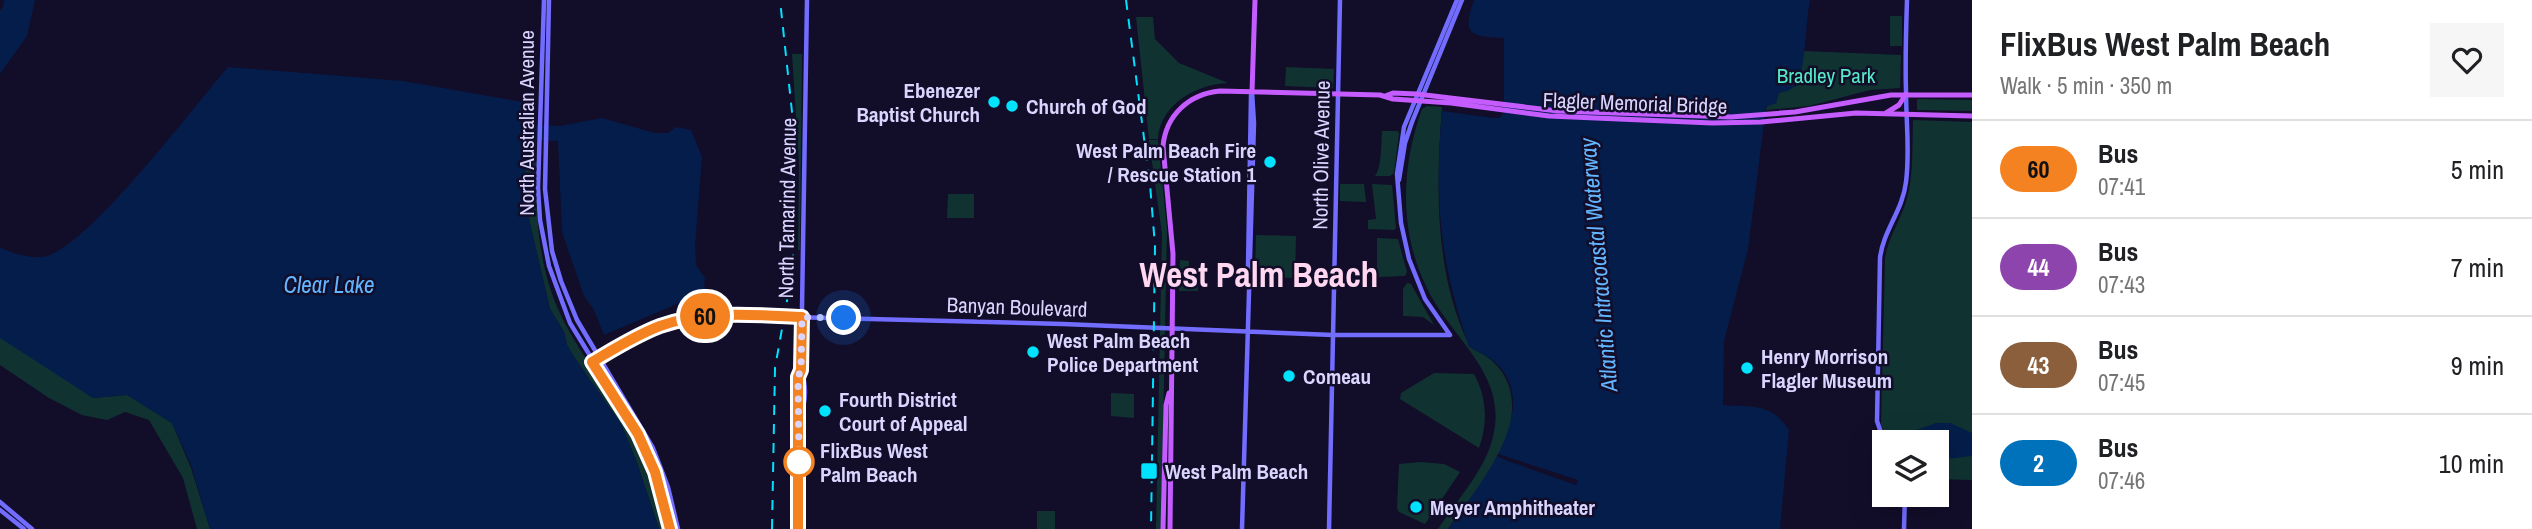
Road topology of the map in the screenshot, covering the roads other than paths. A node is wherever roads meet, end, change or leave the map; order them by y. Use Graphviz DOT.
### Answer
graph roads {
  1 [pos="544,0"];
  2 [pos="549,0"];
  3 [pos="807,0"];
  4 [pos="1255,0"];
  5 [pos="1340,0"];
  6 [pos="1460,0"];
  7 [pos="1906,0"];
  8 [pos="1252,92"];
  9 [pos="1906,94"];
  10 [pos="1338,95"];
  11 [pos="1972,95"];
  12 [pos="1419,97"];
  13 [pos="1858,100"];
  14 [pos="1819,108"];
  15 [pos="1856,113"];
  16 [pos="1883,114"];
  17 [pos="1909,114"];
  18 [pos="1826,115"];
  19 [pos="1972,116"];
  20 [pos="1772,118"];
  21 [pos="543,123"];
  22 [pos="545,187"];
  23 [pos="538,188"];
  24 [pos="802,317"];
  25 [pos="1171,328"];
  26 [pos="1247,331"];
  27 [pos="1334,335"];
  28 [pos="599,358"];
  29 [pos="592,362"];
  30 [pos="801,370"];
  31 [pos="798,380"];
  32 [pos="1170,390"];
  33 [pos="804,393"];
  34 [pos="800,414"];
  35 [pos="1880,430"];
  36 [pos="653,448"];
  37 [pos="645,451"];
  38 [pos="0,502"];
  39 [pos="1905,507"];
  40 [pos="0,510"];
  41 [pos="24,529"];
  42 [pos="32,529"];
  43 [pos="670,529"];
  44 [pos="678,529"];
  45 [pos="798,529"];
  46 [pos="1163,529"];
  47 [pos="1170,529"];
  48 [pos="1242,529"];
  49 [pos="1329,529"];
  50 [pos="1904,529"];
  1 -- 21 [label="street, North Australian Avenue"];
  2 -- 21 [label="street, North Australian Avenue"];
  3 -- 24 [label="street, North Tamarind Avenue"];
  4 -- 8 [label="main road"];
  5 -- 10 [label="street, North Olive Avenue"];
  6 -- 12 [label="street"];
  7 -- 9 [label="street"];
  8 -- 10 [label="main road, Flagler Memorial Bridge"];
  8 -- 25 [label="main road, Flagler Memorial Bridge"];
  8 -- 26 [label="street"];
  9 -- 11 [label="main road"];
  9 -- 13 [label="main road"];
  9 -- 16 [label="main road"];
  9 -- 17 [label="street"];
  10 -- 12 [label="main road, Flagler Memorial Bridge"];
  10 -- 27 [label="street, North Olive Avenue"];
  12 -- 20 [label="main road, Flagler Memorial Bridge"];
  12 -- 27 [label="street, Banyan Boulevard"];
  13 -- 14 [label="main road"];
  13 -- 15 [label="main road"];
  14 -- 18 [label="main road"];
  14 -- 20 [label="main road"];
  15 -- 16 [label="main road"];
  15 -- 18 [label="main road"];
  16 -- 17 [label="main road"];
  17 -- 19 [label="main road"];
  17 -- 35 [label="street"];
  18 -- 20 [label="main road"];
  21 -- 22 [label="street, North Australian Avenue"];
  21 -- 23 [label="street, North Australian Avenue"];
  22 -- 23 [label="street"];
  22 -- 28 [label="street, North Australian Avenue"];
  23 -- 29 [label="street, North Australian Avenue"];
  24 -- 25 [label="street, Banyan Boulevard"];
  24 -- 28 [label="street, Banyan Boulevard"];
  24 -- 30 [label="street, North Tamarind Avenue"];
  25 -- 26 [label="street, Banyan Boulevard"];
  25 -- 32 [label="main road"];
  26 -- 27 [label="street, Banyan Boulevard"];
  26 -- 48 [label="street"];
  27 -- 49 [label="street, North Olive Avenue"];
  28 -- 29 [label="street, Banyan Boulevard"];
  28 -- 36 [label="street, North Australian Avenue"];
  29 -- 37 [label="street, North Australian Avenue"];
  30 -- 31 [label="street"];
  30 -- 33 [label="street, North Tamarind Avenue"];
  31 -- 33 [label="street"];
  31 -- 34 [label="street"];
  32 -- 46 [label="main road"];
  32 -- 47 [label="main road"];
  33 -- 34 [label="street, North Tamarind Avenue"];
  34 -- 45 [label="street"];
  36 -- 37 [label="street"];
  36 -- 44 [label="street, North Australian Avenue"];
  37 -- 43 [label="street, North Australian Avenue"];
  38 -- 42 [label="street"];
  39 -- 50 [label="street"];
  40 -- 41 [label="street"];
}
